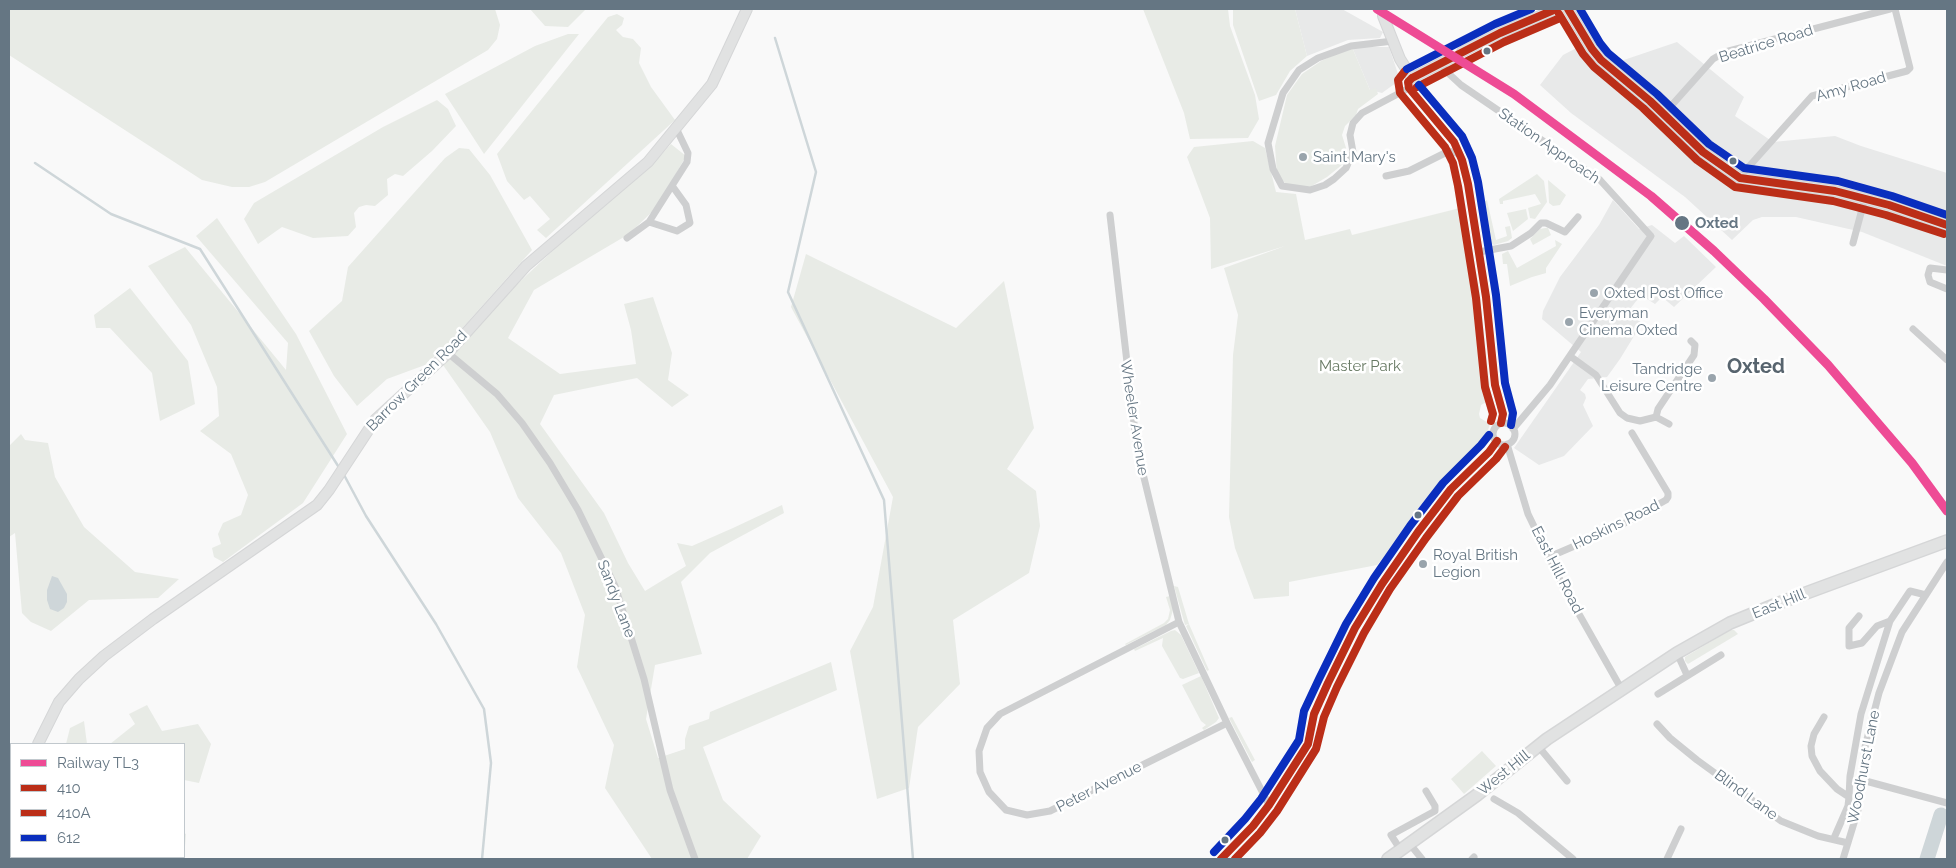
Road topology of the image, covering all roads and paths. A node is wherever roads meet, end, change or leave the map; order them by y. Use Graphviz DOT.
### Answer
graph roads {
  1 [pos="747,9"];
  2 [pos="1556,9"];
  3 [pos="1568,9"];
  4 [pos="1890,9"];
  5 [pos="1895,9"];
  6 [pos="1383,16"];
  7 [pos="1392,41"];
  8 [pos="1462,52"];
  9 [pos="1451,58"];
  10 [pos="1441,63"];
  11 [pos="1411,83"];
  12 [pos="1664,115"];
  13 [pos="676,128"];
  14 [pos="1460,154"];
  15 [pos="1386,176"];
  16 [pos="1742,179"];
  17 [pos="673,186"];
  18 [pos="1864,198"];
  19 [pos="1110,215"];
  20 [pos="1578,217"];
  21 [pos="649,222"];
  22 [pos="1947,225"];
  23 [pos="627,238"];
  24 [pos="1853,243"];
  25 [pos="1479,252"];
  26 [pos="1947,270"];
  27 [pos="1947,288"];
  28 [pos="1913,329"];
  29 [pos="1691,341"];
  30 [pos="448,353"];
  31 [pos="1570,356"];
  32 [pos="1947,360"];
  33 [pos="1656,417"];
  34 [pos="1501,424"];
  35 [pos="1669,424"];
  36 [pos="1514,429"];
  37 [pos="1632,433"];
  38 [pos="1496,442"];
  39 [pos="1507,444"];
  40 [pos="1947,544"];
  41 [pos="1549,557"];
  42 [pos="1947,562"];
  43 [pos="1926,595"];
  44 [pos="1859,616"];
  45 [pos="1179,622"];
  46 [pos="1890,622"];
  47 [pos="1677,653"];
  48 [pos="1721,655"];
  49 [pos="1687,675"];
  50 [pos="1622,690"];
  51 [pos="1658,694"];
  52 [pos="1824,717"];
  53 [pos="1226,723"];
  54 [pos="1657,724"];
  55 [pos="38,743"];
  56 [pos="1538,746"];
  57 [pos="1862,780"];
  58 [pos="1567,781"];
  59 [pos="1426,791"];
  60 [pos="1849,797"];
  61 [pos="1494,799"];
  62 [pos="1947,803"];
  63 [pos="1269,805"];
  64 [pos="1681,829"];
  65 [pos="1834,838"];
  66 [pos="1848,843"];
  67 [pos="1404,846"];
  68 [pos="695,859"];
  69 [pos="1221,859"];
  70 [pos="1388,859"];
  71 [pos="1422,859"];
  72 [pos="1573,859"];
  73 [pos="1667,859"];
  74 [pos="1843,859"];
  1 -- 13 [label="street, Barrow Green Road"];
  2 -- 8 [label="street"];
  3 -- 12 [label="street"];
  4 -- 12 [label="street, Beatrice Road"];
  5 -- 16 [label="street, Amy Road"];
  6 -- 7 [label="street"];
  7 -- 11 [label="street"];
  7 -- 11 [label="street"];
  9 -- 10 [label="street"];
  10 -- 11 [label="street"];
  10 -- 31 [label="street, Station Approach"];
  11 -- 14 [label="street"];
  12 -- 16 [label="street"];
  13 -- 17 [label="street"];
  13 -- 30 [label="street, Barrow Green Road"];
  14 -- 15 [label="street"];
  14 -- 25 [label="street"];
  16 -- 18 [label="street"];
  17 -- 21 [label="street"];
  17 -- 21 [label="street"];
  18 -- 22 [label="street"];
  18 -- 24 [label="street"];
  19 -- 45 [label="street, Wheeler Avenue"];
  20 -- 25 [label="street"];
  21 -- 23 [label="street"];
  25 -- 34 [label="street"];
  26 -- 27 [label="street"];
  28 -- 32 [label="street"];
  29 -- 33 [label="street"];
  30 -- 55 [label="street, Barrow Green Road"];
  30 -- 68 [label="street, Sandy Lane"];
  31 -- 33 [label="street"];
  31 -- 36 [label="street"];
  33 -- 35 [label="street"];
  34 -- 36 [label="street"];
  34 -- 38 [label="street"];
  36 -- 39 [label="street"];
  37 -- 41 [label="street, Hoskins Road"];
  38 -- 39 [label="street"];
  38 -- 63 [label="street"];
  39 -- 41 [label="street, East Hill Road"];
  40 -- 47 [label="main road, East Hill"];
  41 -- 50 [label="street, East Hill Road"];
  42 -- 43 [label="street, Woodhurst Lane"];
  43 -- 46 [label="street, Woodhurst Lane"];
  43 -- 57 [label="street, Woodhurst Lane"];
  44 -- 46 [label="street"];
  45 -- 53 [label="street, Wheeler Avenue"];
  45 -- 53 [label="street, Peter Avenue"];
  46 -- 60 [label="street, Woodhurst Lane"];
  47 -- 49 [label="street"];
  47 -- 50 [label="main road, East Hill"];
  48 -- 49 [label="street"];
  49 -- 51 [label="street"];
  50 -- 56 [label="main road, West Hill"];
  52 -- 60 [label="street"];
  53 -- 63 [label="street, Wheeler Avenue"];
  54 -- 65 [label="street, Blind Lane"];
  56 -- 58 [label="street"];
  56 -- 67 [label="main road, West Hill"];
  57 -- 62 [label="street"];
  57 -- 66 [label="street, Woodhurst Lane"];
  59 -- 67 [label="street"];
  60 -- 65 [label="street, Woodhurst Lane"];
  61 -- 72 [label="street"];
  63 -- 69 [label="street"];
  64 -- 73 [label="street"];
  65 -- 66 [label="street, Blind Lane"];
  66 -- 74 [label="street, Woodhurst Lane"];
  67 -- 70 [label="main road, West Hill"];
  67 -- 71 [label="street"];
}
